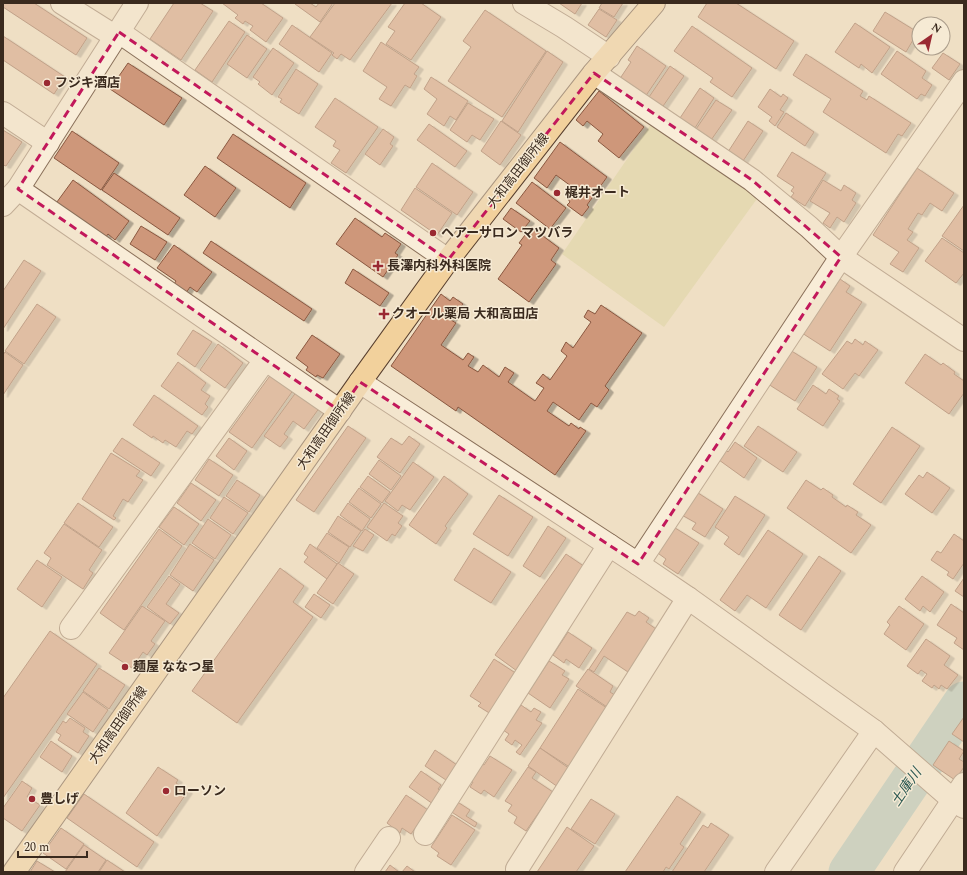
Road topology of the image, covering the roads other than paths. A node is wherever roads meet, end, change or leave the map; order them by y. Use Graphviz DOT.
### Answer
graph roads {
  1 [pos="62,3"];
  2 [pos="137,3"];
  3 [pos="524,3"];
  4 [pos="654,3"];
  5 [pos="117,35"];
  6 [pos="609,57"];
  7 [pos="594,73"];
  8 [pos="964,81"];
  9 [pos="3,113"];
  10 [pos="48,143"];
  11 [pos="18,189"];
  12 [pos="3,205"];
  13 [pos="841,257"];
  14 [pos="448,260"];
  15 [pos="964,340"];
  16 [pos="265,360"];
  17 [pos="360,382"];
  18 [pos="340,411"];
  19 [pos="609,545"];
  20 [pos="638,564"];
  21 [pos="688,598"];
  22 [pos="71,628"];
  23 [pos="874,730"];
  24 [pos="960,797"];
  25 [pos="425,834"];
  26 [pos="389,838"];
  27 [pos="517,869"];
  28 [pos="14,872"];
  29 [pos="366,872"];
  30 [pos="776,872"];
  31 [pos="905,872"];
  1 -- 5 [label="street"];
  2 -- 5 [label="street"];
  3 -- 6 [label="street"];
  4 -- 6 [label="main road, 大和高田御所線"];
  5 -- 10 [label="street"];
  5 -- 14 [label="street"];
  6 -- 7 [label="main road, 大和高田御所線"];
  7 -- 13 [label="street"];
  7 -- 14 [label="main road, 大和高田御所線"];
  8 -- 13 [label="street"];
  9 -- 10 [label="street"];
  10 -- 11 [label="street"];
  11 -- 12 [label="street"];
  11 -- 16 [label="street"];
  13 -- 15 [label="street"];
  13 -- 20 [label="street"];
  14 -- 17 [label="main road, 大和高田御所線"];
  16 -- 18 [label="street"];
  16 -- 22 [label="street"];
  17 -- 18 [label="main road, 大和高田御所線"];
  17 -- 19 [label="street"];
  18 -- 28 [label="main road, 大和高田御所線"];
  19 -- 20 [label="street"];
  19 -- 25 [label="street"];
  20 -- 21 [label="street"];
  21 -- 23 [label="street"];
  21 -- 27 [label="street"];
  23 -- 24 [label="street"];
  23 -- 30 [label="street"];
  24 -- 31 [label="street"];
  26 -- 29 [label="street"];
}
